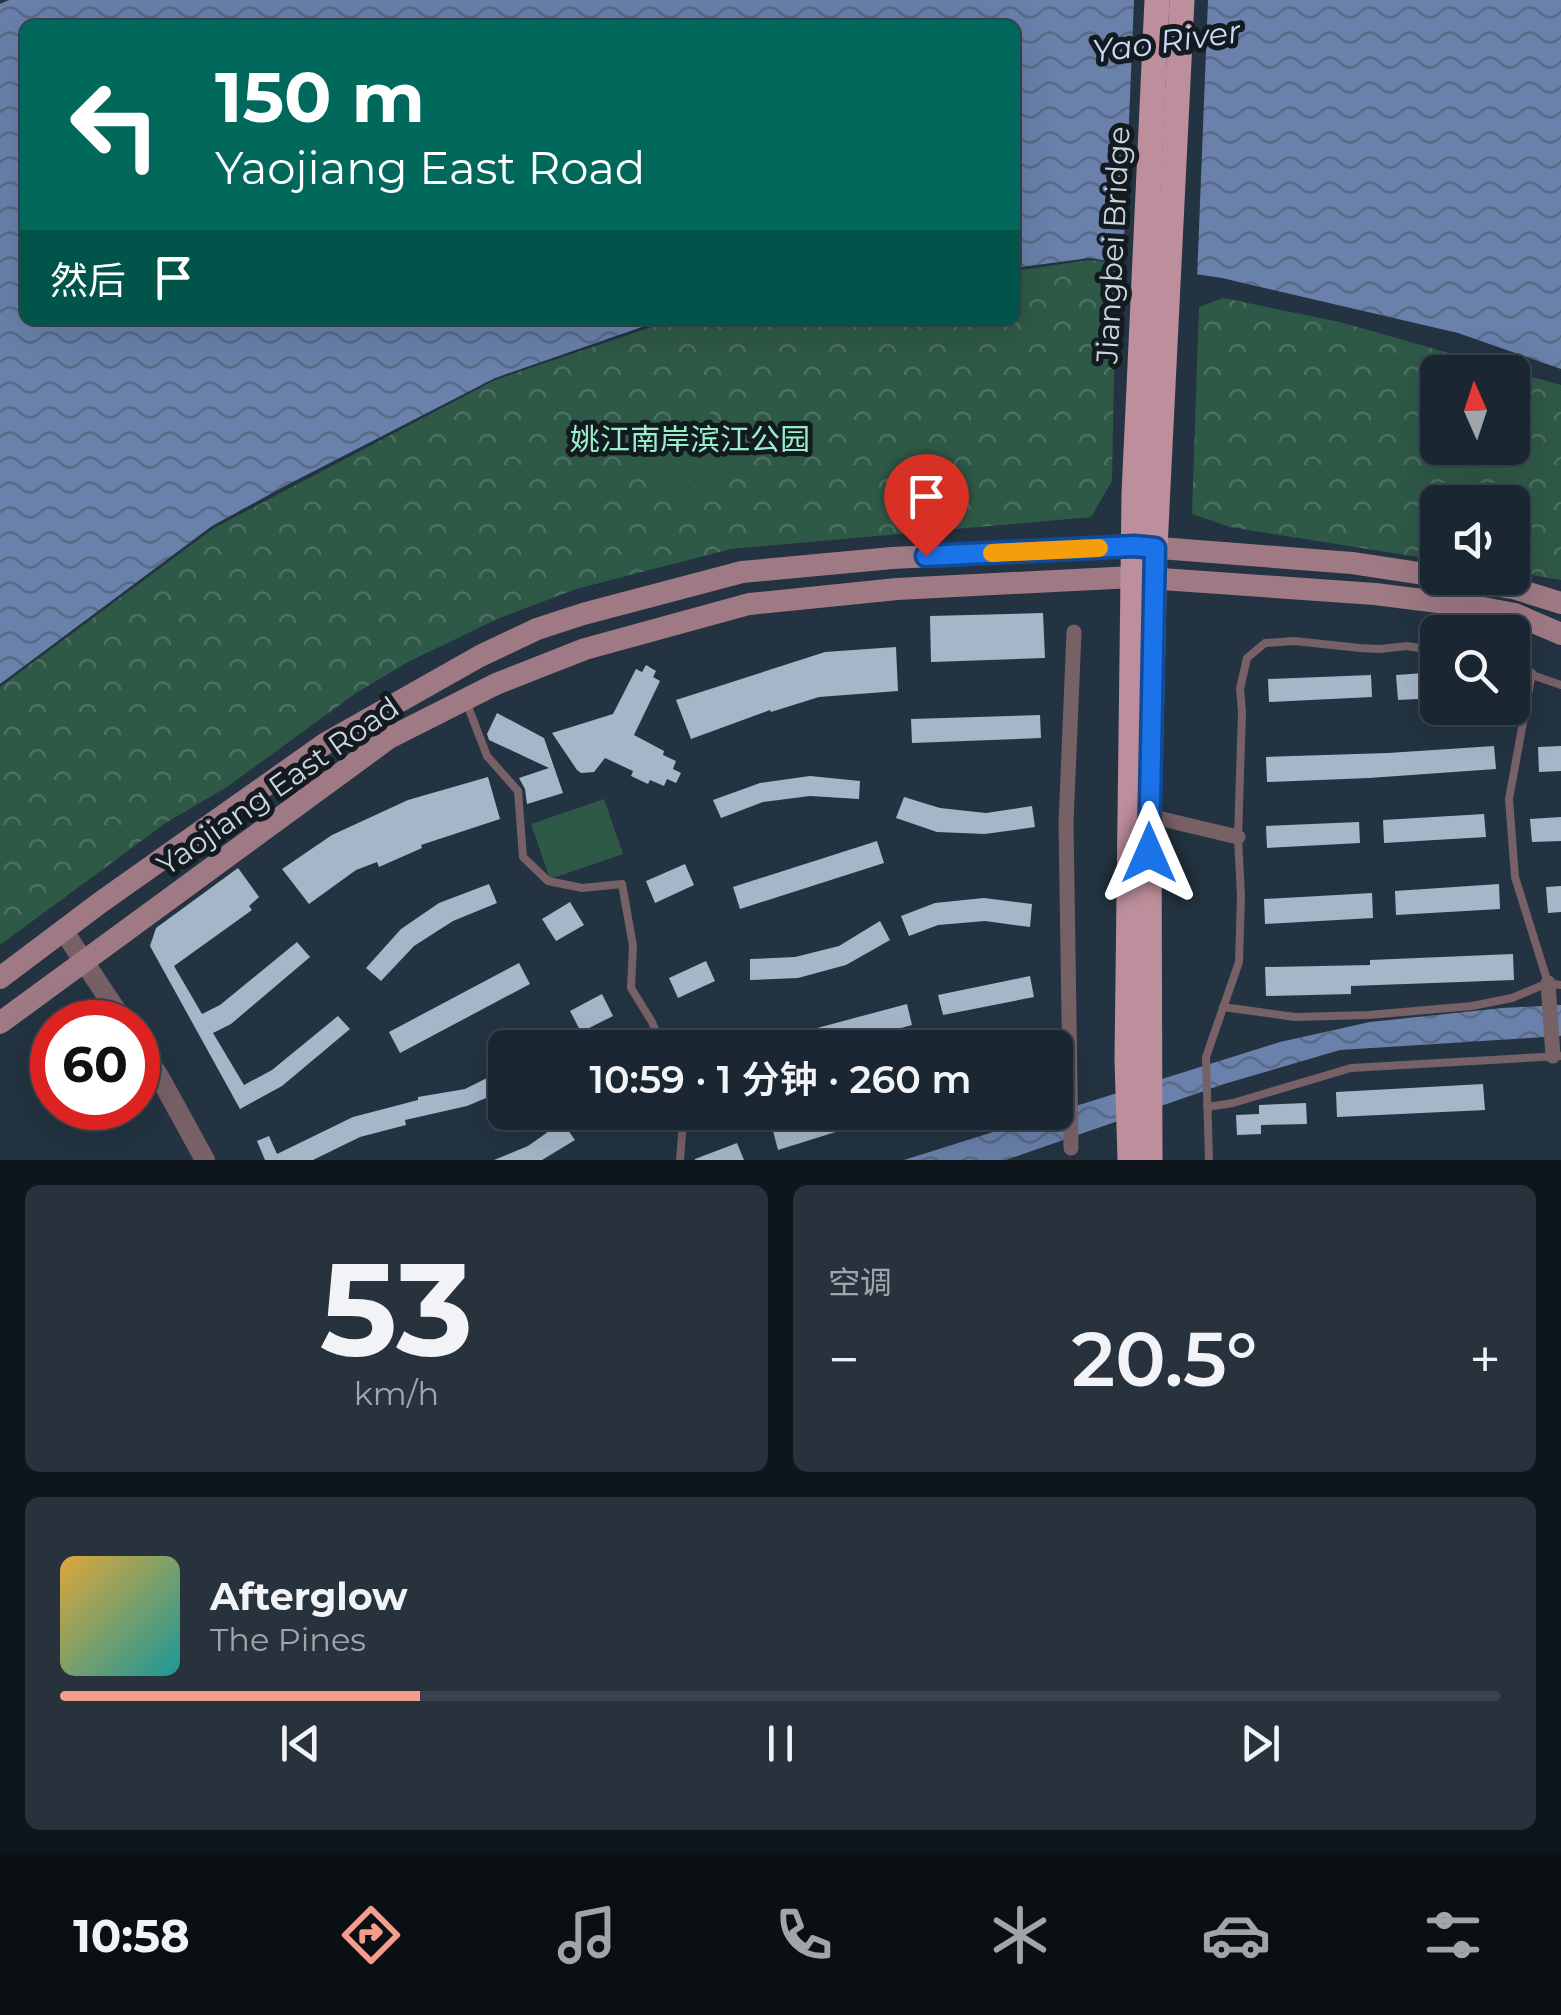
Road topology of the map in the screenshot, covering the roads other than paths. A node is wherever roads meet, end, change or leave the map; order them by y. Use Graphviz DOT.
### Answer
graph roads {
  1 [pos="1157,0"];
  2 [pos="1182,0"];
  3 [pos="1146,491"];
  4 [pos="1144,547"];
  5 [pos="1420,573"];
  6 [pos="1144,577"];
  7 [pos="1530,593"];
  8 [pos="1561,603"];
  9 [pos="1074,632"];
  10 [pos="1561,634"];
  11 [pos="1420,648"];
  12 [pos="1532,673"];
  13 [pos="1561,685"];
  14 [pos="465,700"];
  15 [pos="1149,816"];
  16 [pos="1238,836"];
  17 [pos="63,930"];
  18 [pos="84,962"];
  19 [pos="0,978"];
  20 [pos="1554,984"];
  21 [pos="109,1000"];
  22 [pos="1223,1007"];
  23 [pos="0,1023"];
  24 [pos="655,1030"];
  25 [pos="1555,1053"];
  26 [pos="160,1078"];
  27 [pos="1207,1104"];
  28 [pos="1139,1120"];
  29 [pos="682,1130"];
  30 [pos="1071,1154"];
  31 [pos="205,1160"];
  32 [pos="680,1160"];
  33 [pos="1130,1160"];
  34 [pos="1150,1160"];
  35 [pos="1209,1160"];
  1 -- 3 [label="main road, Jiangbei Bridge"];
  2 -- 3 [label="main road, Jiangbei Bridge"];
  3 -- 4 [label="main road"];
  4 -- 5 [label="main road, Yaojiang East Road"];
  4 -- 6 [label="main road"];
  4 -- 17 [label="main road, Yaojiang East Road"];
  6 -- 10 [label="main road, Yaojiang East Road"];
  6 -- 14 [label="main road, Yaojiang East Road"];
  6 -- 15 [label="main road"];
  6 -- 28 [label="main road"];
  7 -- 8 [label="main road"];
  9 -- 30 [label="street"];
  11 -- 16 [label="lane"];
  12 -- 13 [label="lane"];
  12 -- 20 [label="lane"];
  14 -- 18 [label="main road, Yaojiang East Road"];
  14 -- 24 [label="lane"];
  15 -- 16 [label="street"];
  15 -- 28 [label="main road"];
  16 -- 22 [label="lane"];
  17 -- 18 [label="street"];
  17 -- 19 [label="main road, Yaojiang East Road"];
  18 -- 21 [label="street"];
  18 -- 23 [label="main road, Yaojiang East Road"];
  20 -- 22 [label="lane"];
  20 -- 25 [label="street"];
  22 -- 27 [label="lane"];
  25 -- 27 [label="lane"];
  26 -- 31 [label="street"];
  27 -- 35 [label="lane"];
  28 -- 33 [label="main road"];
  28 -- 34 [label="main road"];
  29 -- 32 [label="lane"];
}
